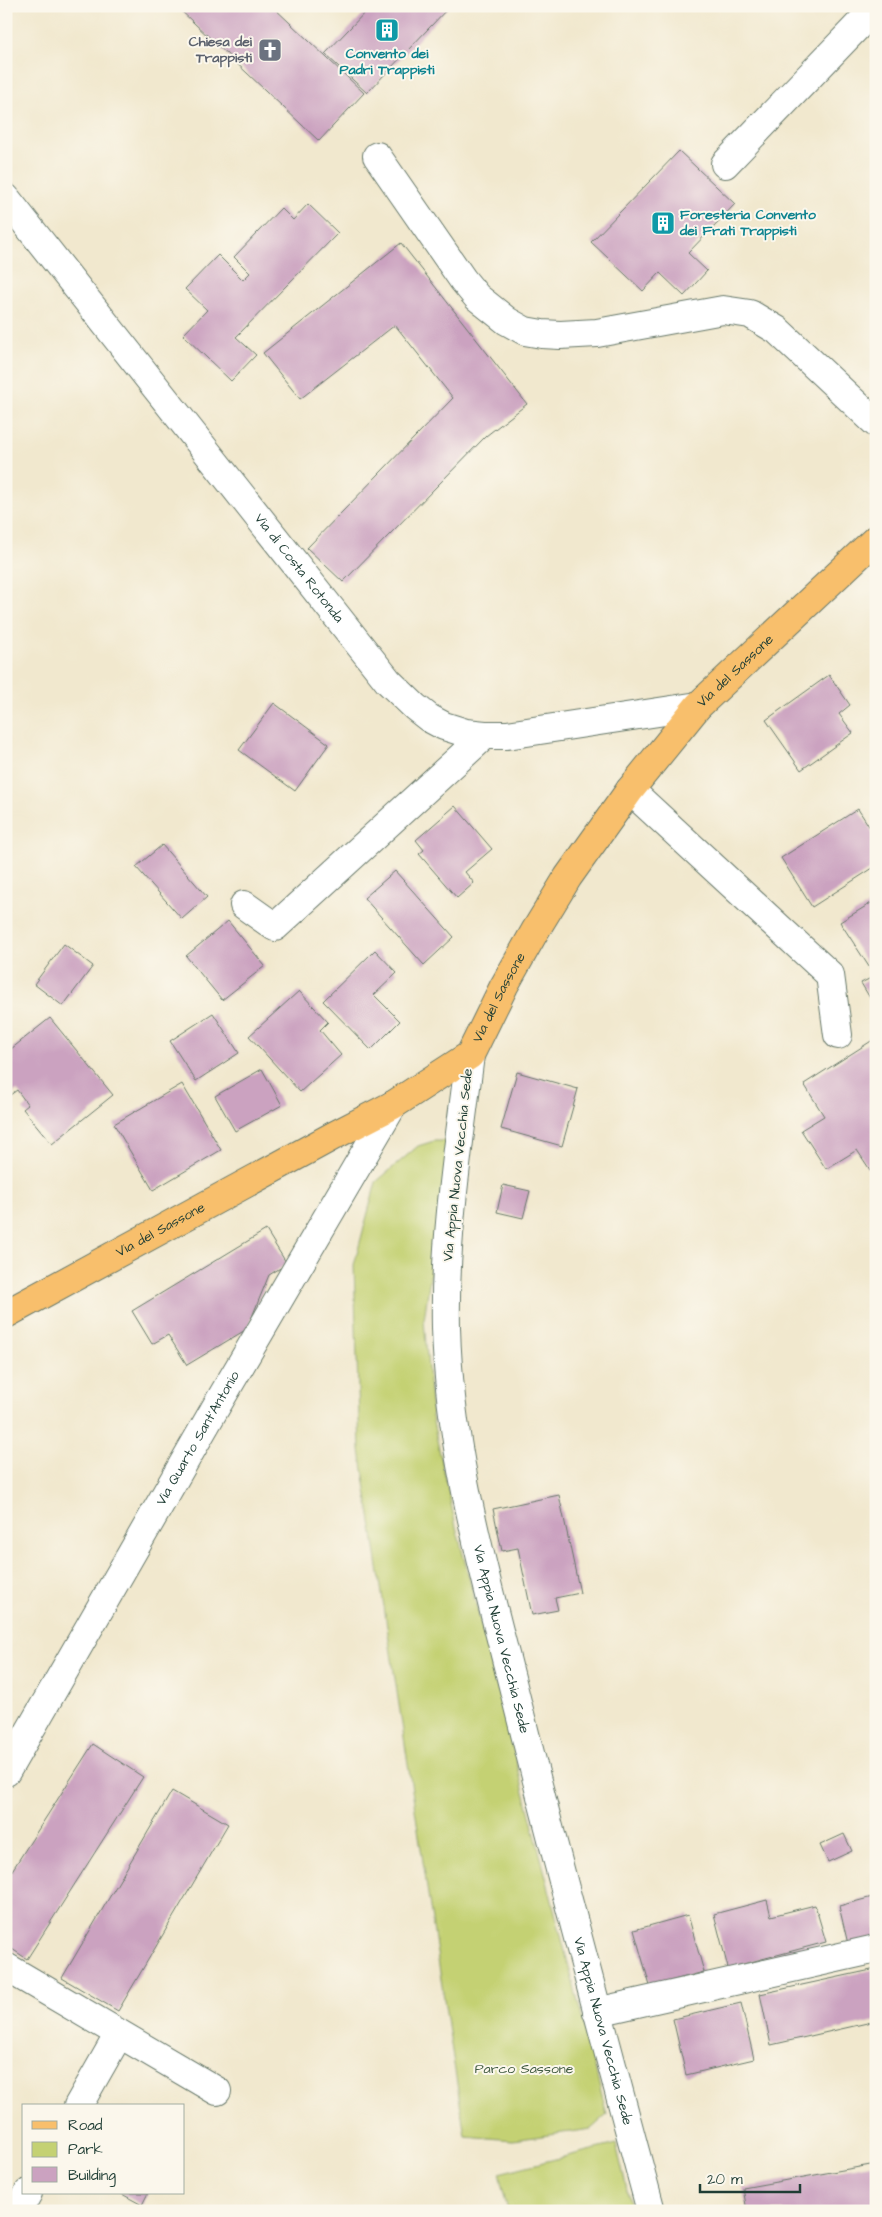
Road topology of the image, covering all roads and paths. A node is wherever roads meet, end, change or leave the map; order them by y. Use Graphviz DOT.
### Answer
graph roads {
  1 [pos="866,10"];
  2 [pos="377,156"];
  3 [pos="725,164"];
  4 [pos="6,198"];
  5 [pos="876,423"];
  6 [pos="876,539"];
  7 [pos="698,706"];
  8 [pos="485,735"];
  9 [pos="630,790"];
  10 [pos="244,905"];
  11 [pos="838,1036"];
  12 [pos="470,1055"];
  13 [pos="393,1105"];
  14 [pos="6,1314"];
  15 [pos="6,1772"];
  16 [pos="876,1949"];
  17 [pos="6,1967"];
  18 [pos="597,2012"];
  19 [pos="119,2034"];
  20 [pos="217,2091"];
  21 [pos="79,2104"];
  22 [pos="27,2194"];
  23 [pos="18,2211"];
  24 [pos="651,2211"];
  1 -- 3 [label="street"];
  2 -- 5 [label="street"];
  4 -- 8 [label="street, Via di Costa Rotonda"];
  6 -- 7 [label="main road, Via del Sassone"];
  7 -- 8 [label="street, Via di Costa Rotonda"];
  7 -- 9 [label="main road, Via del Sassone"];
  8 -- 10 [label="street"];
  9 -- 11 [label="street"];
  9 -- 12 [label="main road, Via del Sassone"];
  12 -- 13 [label="main road, Via del Sassone"];
  12 -- 18 [label="street, Via Appia Nuova Vecchia Sede"];
  13 -- 14 [label="main road, Via del Sassone"];
  13 -- 15 [label="street, Via Quarto Sant'Antonio"];
  16 -- 18 [label="street"];
  17 -- 19 [label="street"];
  18 -- 24 [label="street, Via Appia Nuova Vecchia Sede"];
  19 -- 20 [label="street"];
  19 -- 21 [label="street"];
  22 -- 23 [label="street"];
}
